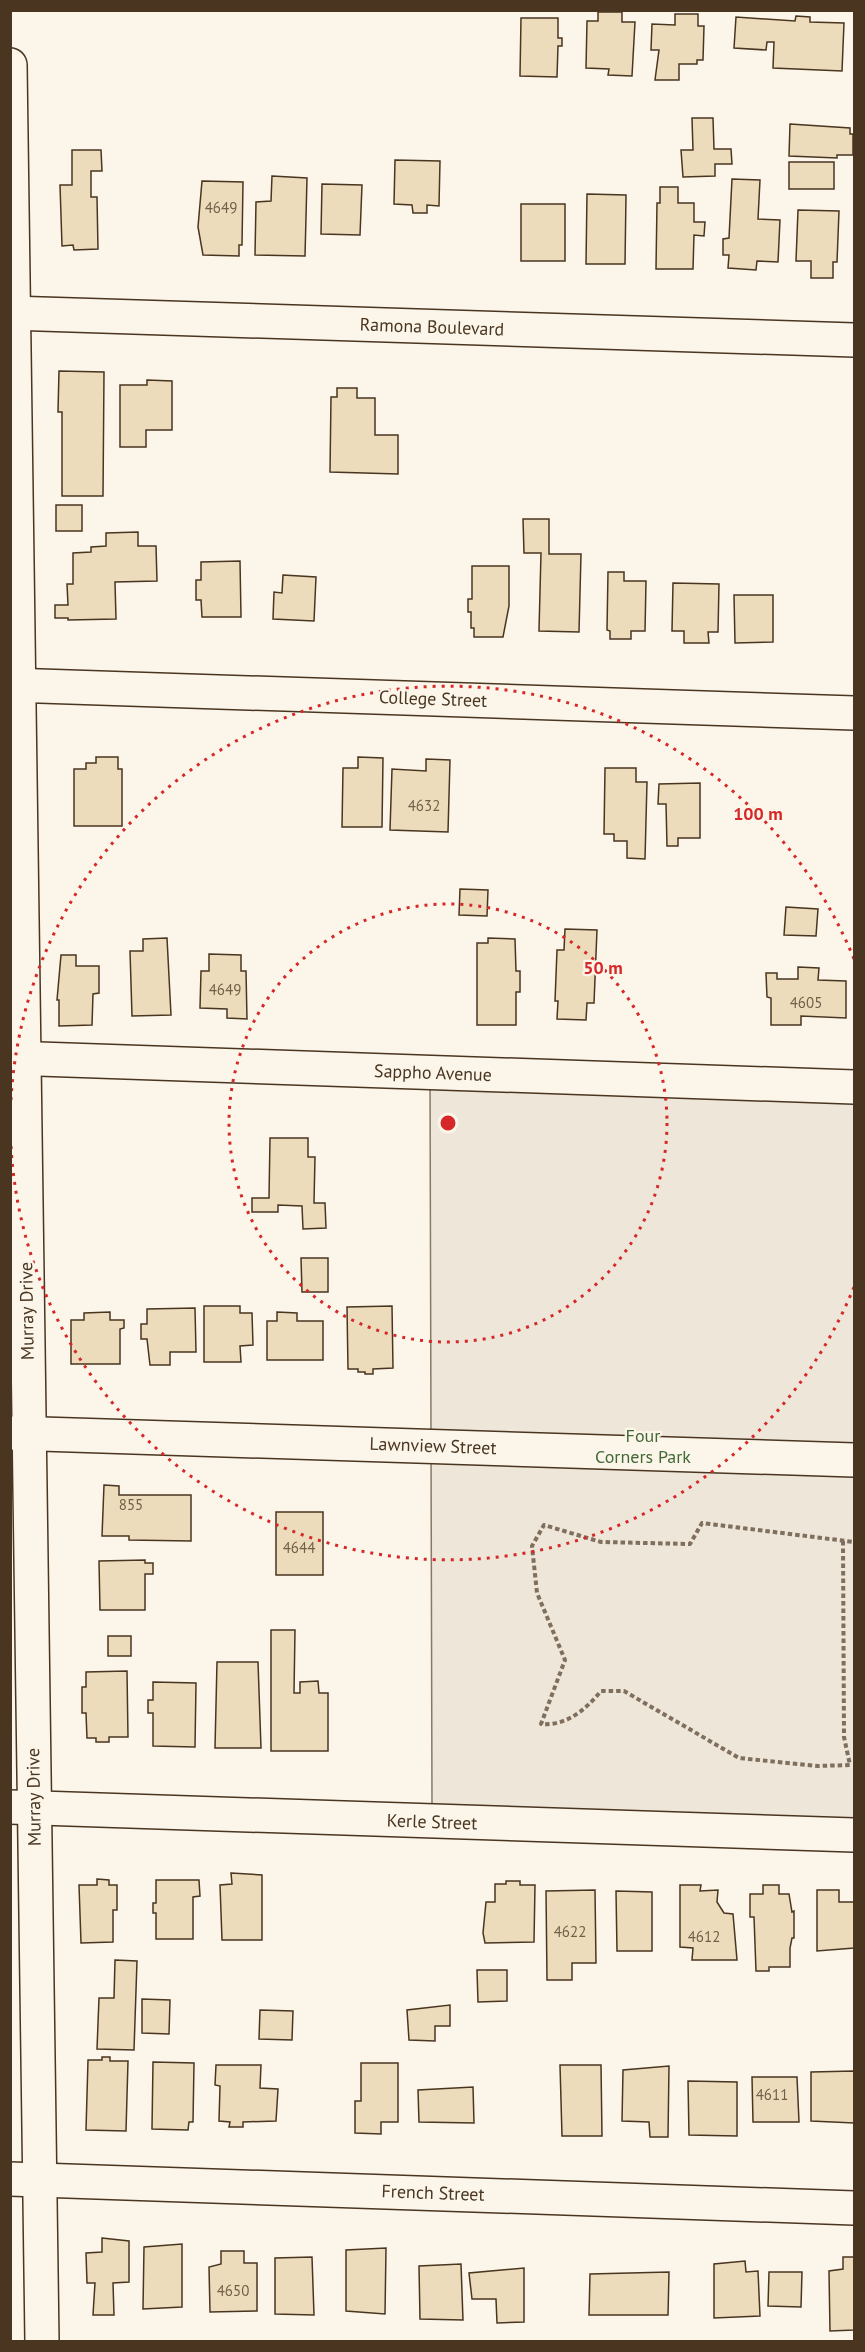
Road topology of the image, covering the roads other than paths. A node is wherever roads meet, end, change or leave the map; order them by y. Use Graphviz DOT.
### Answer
graph roads {
  1 [pos="10,65"];
  2 [pos="12,313"];
  3 [pos="855,340"];
  4 [pos="14,685"];
  5 [pos="855,713"];
  6 [pos="17,1058"];
  7 [pos="855,1088"];
  8 [pos="19,1433"];
  9 [pos="855,1460"];
  10 [pos="23,1807"];
  11 [pos="855,1835"];
  12 [pos="25,2180"];
  13 [pos="855,2208"];
  14 [pos="42,2342"];
  1 -- 2 [label="street, Murray Drive"];
  2 -- 3 [label="street, Ramona Boulevard"];
  2 -- 4 [label="street, Murray Drive"];
  4 -- 5 [label="street, College Street"];
  4 -- 6 [label="street, Murray Drive"];
  6 -- 7 [label="street, Sappho Avenue"];
  6 -- 8 [label="street, Murray Drive"];
  8 -- 9 [label="street, Lawnview Street"];
  8 -- 10 [label="street, Murray Drive"];
  10 -- 11 [label="street, Kerle Street"];
  10 -- 12 [label="street, Murray Drive"];
  12 -- 13 [label="street, French Street"];
  12 -- 14 [label="street, Murray Drive"];
}
